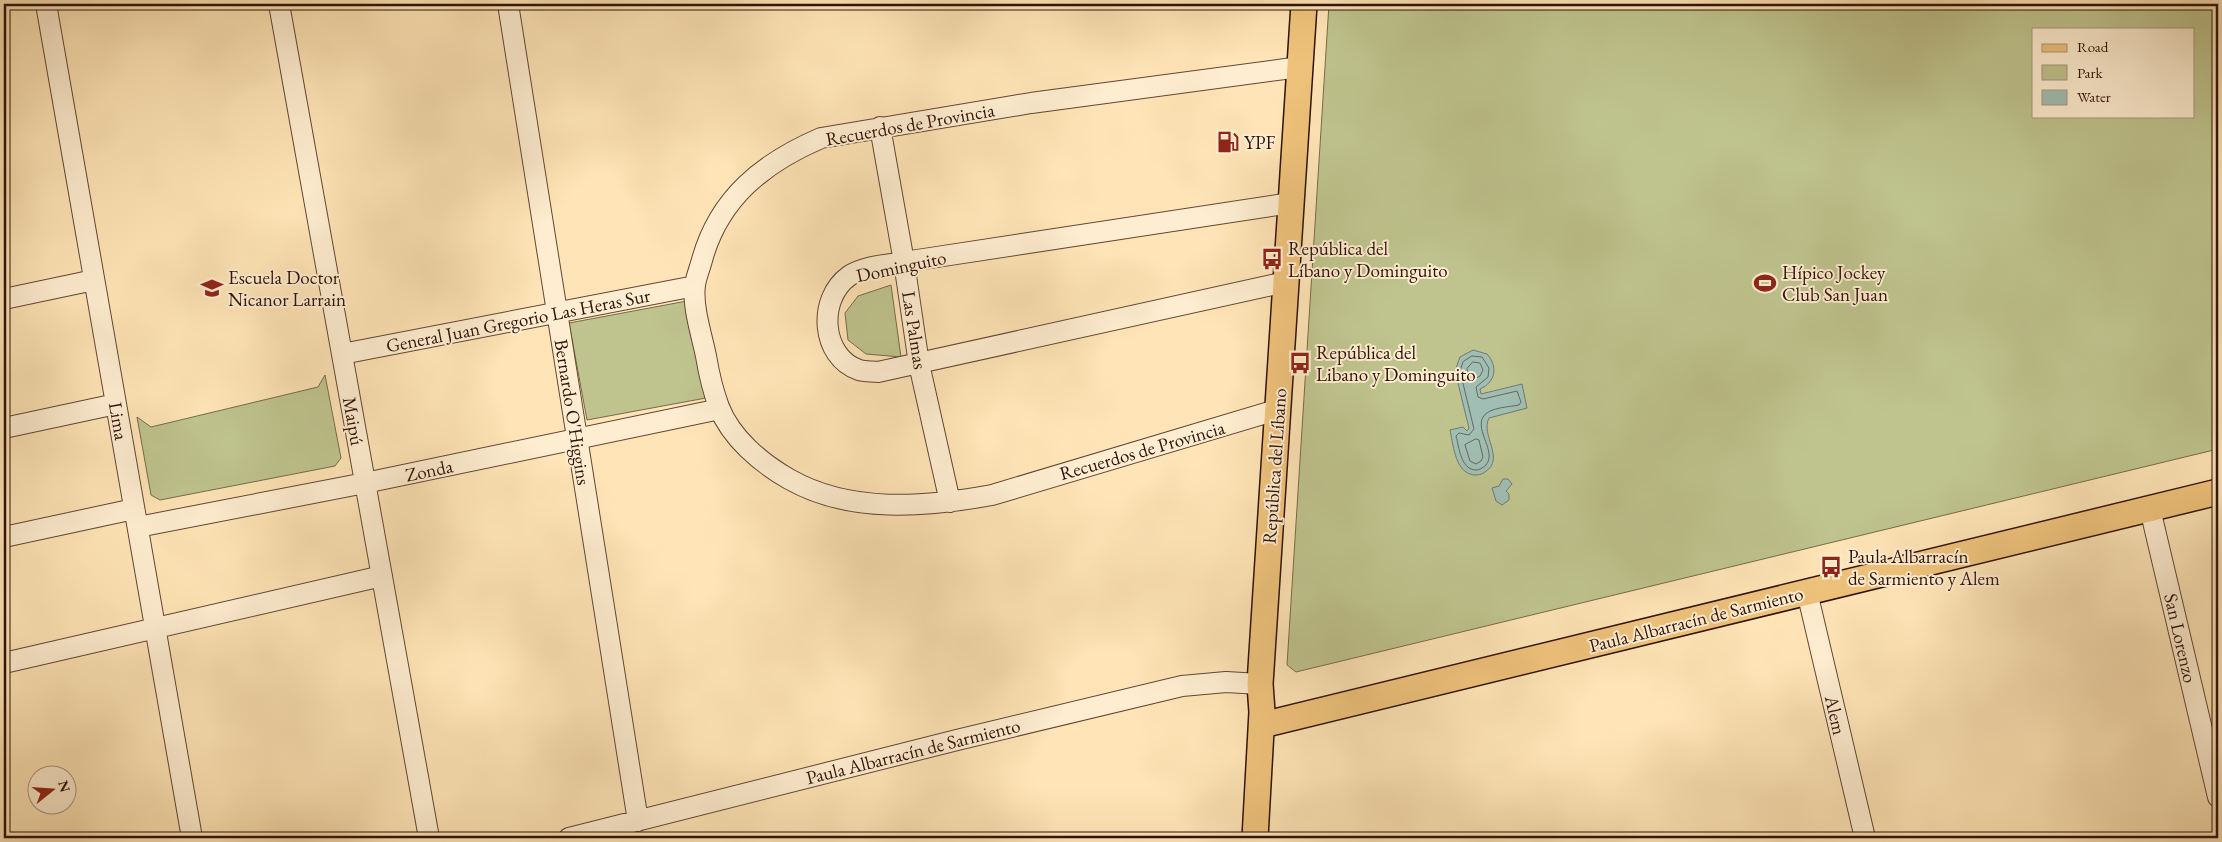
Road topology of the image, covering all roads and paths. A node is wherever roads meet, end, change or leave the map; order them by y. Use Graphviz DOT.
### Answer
graph roads {
  1 [pos="46,4"];
  2 [pos="278,4"];
  3 [pos="508,4"];
  4 [pos="1304,4"];
  5 [pos="1300,67"];
  6 [pos="880,127"];
  7 [pos="1291,203"];
  8 [pos="904,262"];
  9 [pos="94,280"];
  10 [pos="1286,282"];
  11 [pos="695,286"];
  12 [pos="4,299"];
  13 [pos="557,313"];
  14 [pos="342,354"];
  15 [pos="919,364"];
  16 [pos="116,404"];
  17 [pos="720,409"];
  18 [pos="1276,410"];
  19 [pos="4,428"];
  20 [pos="577,439"];
  21 [pos="365,483"];
  22 [pos="2218,492"];
  23 [pos="950,502"];
  24 [pos="2150,509"];
  25 [pos="136,518"];
  26 [pos="4,537"];
  27 [pos="382,576"];
  28 [pos="1807,592"];
  29 [pos="155,627"];
  30 [pos="4,663"];
  31 [pos="1260,684"];
  32 [pos="1262,725"];
  33 [pos="2218,797"];
  34 [pos="638,821"];
  35 [pos="192,838"];
  36 [pos="429,838"];
  37 [pos="569,838"];
  38 [pos="1255,838"];
  39 [pos="1865,838"];
  1 -- 9 [label="street, Lima"];
  2 -- 14 [label="street, Maipú"];
  3 -- 13 [label="street, Bernardo O'Higgins"];
  4 -- 5 [label="main road, República del Líbano"];
  5 -- 6 [label="street, Recuerdos de Provincia"];
  5 -- 7 [label="main road, República del Líbano"];
  6 -- 8 [label="street, Las Palmas"];
  6 -- 11 [label="street, Recuerdos de Provincia"];
  7 -- 8 [label="street, Dominguito"];
  7 -- 10 [label="main road, República del Líbano"];
  8 -- 15 [label="street, Las Palmas"];
  8 -- 15 [label="street, Dominguito"];
  9 -- 12 [label="street"];
  9 -- 16 [label="street, Lima"];
  10 -- 15 [label="street, Dominguito"];
  10 -- 18 [label="main road, República del Líbano"];
  11 -- 13 [label="street, General Juan Gregorio Las Heras Sur"];
  11 -- 17 [label="street, Recuerdos de Provincia"];
  13 -- 14 [label="street, General Juan Gregorio Las Heras Sur"];
  13 -- 20 [label="street, Bernardo O'Higgins"];
  14 -- 21 [label="street, Maipú"];
  15 -- 23 [label="street, Las Palmas"];
  16 -- 19 [label="street"];
  16 -- 25 [label="street, Lima"];
  17 -- 20 [label="street, Zonda"];
  17 -- 23 [label="street, Recuerdos de Provincia"];
  18 -- 23 [label="street, Recuerdos de Provincia"];
  18 -- 31 [label="main road, República del Líbano"];
  20 -- 21 [label="street, Zonda"];
  20 -- 34 [label="street, Bernardo O'Higgins"];
  21 -- 25 [label="street, Zonda"];
  21 -- 27 [label="street, Maipú"];
  22 -- 24 [label="main road, Paula Albarracín de Sarmiento"];
  24 -- 28 [label="main road, Paula Albarracín de Sarmiento"];
  24 -- 33 [label="street, San Lorenzo"];
  25 -- 26 [label="street, Zonda"];
  25 -- 29 [label="street, Lima"];
  27 -- 29 [label="street"];
  27 -- 36 [label="street, Maipú"];
  28 -- 32 [label="main road, Paula Albarracín de Sarmiento"];
  28 -- 39 [label="street, Alem"];
  29 -- 30 [label="street"];
  29 -- 35 [label="street, Lima"];
  31 -- 32 [label="main road, República del Líbano"];
  31 -- 34 [label="street, Paula Albarracín de Sarmiento"];
  32 -- 38 [label="main road, República del Líbano"];
  34 -- 37 [label="street, Paula Albarracín de Sarmiento"];
}
